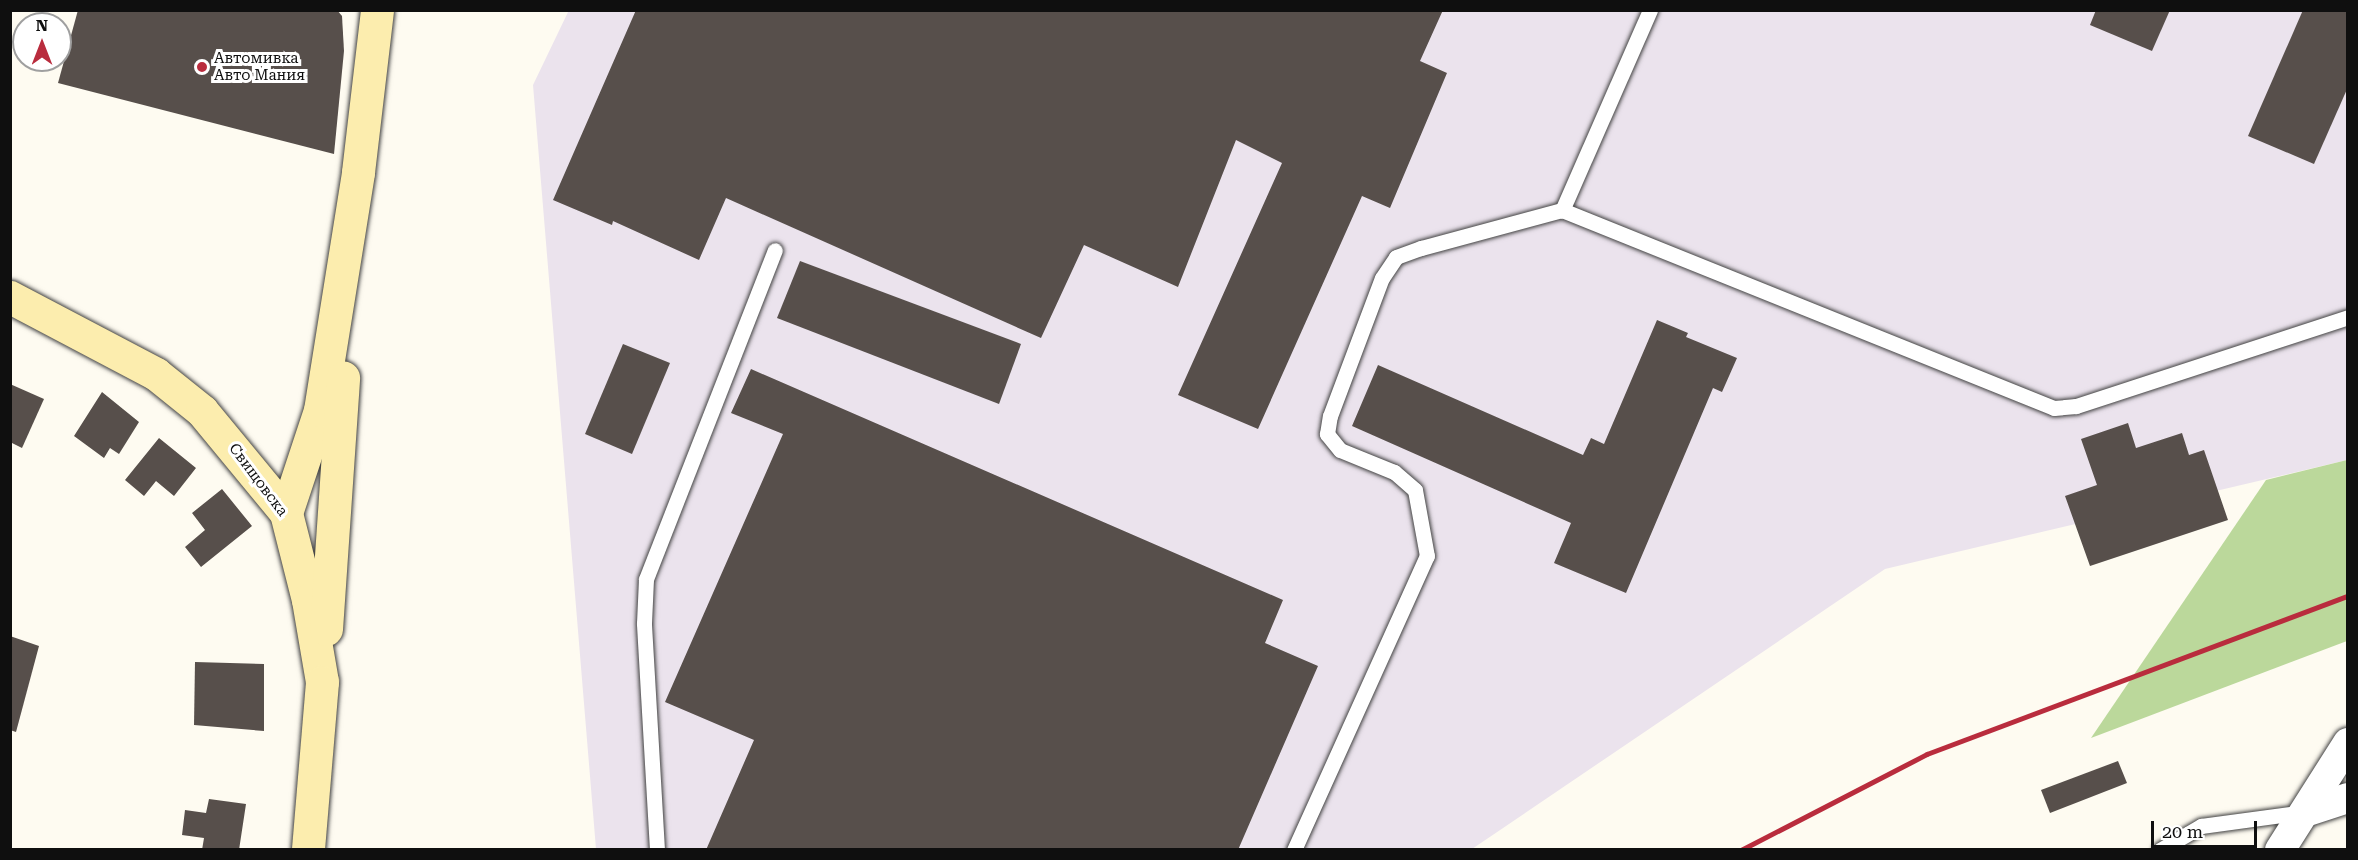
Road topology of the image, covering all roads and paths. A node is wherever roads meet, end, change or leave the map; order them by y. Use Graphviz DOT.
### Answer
graph roads {
  1 [pos="377,10"];
  2 [pos="1650,10"];
  3 [pos="358,172"];
  4 [pos="1562,210"];
  5 [pos="776,250"];
  6 [pos="10,297"];
  7 [pos="2348,317"];
  8 [pos="286,513"];
  9 [pos="322,682"];
  10 [pos="2348,743"];
  11 [pos="2348,798"];
  12 [pos="2305,812"];
  13 [pos="308,849"];
  14 [pos="657,849"];
  15 [pos="1294,849"];
  16 [pos="2160,849"];
  17 [pos="2280,849"];
  1 -- 3 [label="street"];
  2 -- 4 [label="lane"];
  3 -- 8 [label="street"];
  3 -- 9 [label="street"];
  4 -- 7 [label="lane"];
  4 -- 15 [label="lane"];
  5 -- 14 [label="lane"];
  6 -- 8 [label="street, Свищовска"];
  8 -- 9 [label="street, Свищовска"];
  9 -- 13 [label="street, Свищовска"];
  10 -- 12 [label="street"];
  11 -- 12 [label="street"];
  12 -- 16 [label="lane"];
  12 -- 17 [label="street"];
}
